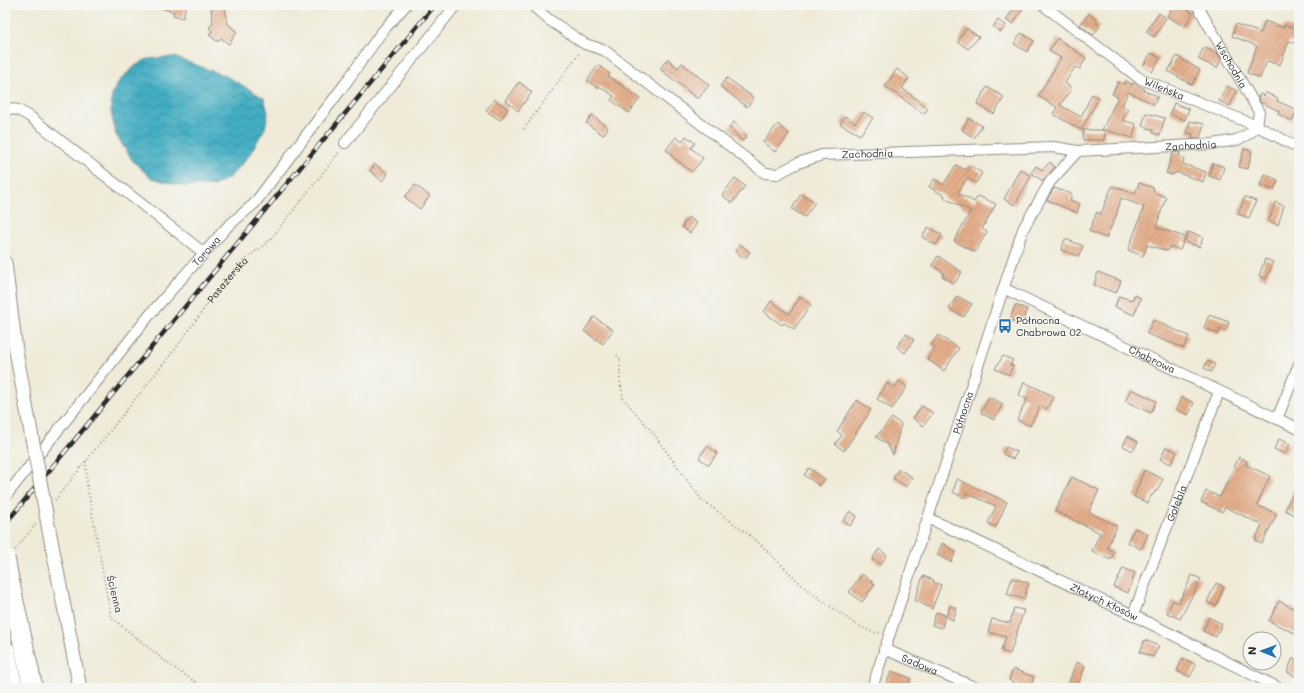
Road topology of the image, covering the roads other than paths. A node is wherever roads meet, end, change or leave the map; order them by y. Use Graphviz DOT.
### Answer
graph roads {
  1 [pos="406,5"];
  2 [pos="456,5"];
  3 [pos="532,5"];
  4 [pos="1043,5"];
  5 [pos="1197,5"];
  6 [pos="5,108"];
  7 [pos="1257,126"];
  8 [pos="345,143"];
  9 [pos="1299,148"];
  10 [pos="1078,150"];
  11 [pos="204,253"];
  12 [pos="5,263"];
  13 [pos="1005,289"];
  14 [pos="1299,364"];
  15 [pos="1219,392"];
  16 [pos="1277,419"];
  17 [pos="1299,429"];
  18 [pos="5,498"];
  19 [pos="928,518"];
  20 [pos="10,554"];
  21 [pos="1133,615"];
  22 [pos="884,649"];
  23 [pos="5,650"];
  24 [pos="13,688"];
  25 [pos="33,688"];
  26 [pos="80,688"];
  27 [pos="872,688"];
  28 [pos="977,688"];
  29 [pos="1279,688"];
  1 -- 11 [label="street, Torowa"];
  2 -- 8 [label="street"];
  3 -- 10 [label="street, Zachodnia"];
  4 -- 7 [label="street, Wileńska"];
  5 -- 7 [label="street, Wschodnia"];
  6 -- 11 [label="street"];
  7 -- 9 [label="street, Wileńska"];
  7 -- 10 [label="street, Zachodnia"];
  10 -- 13 [label="street, Północna"];
  11 -- 18 [label="street, Torowa"];
  12 -- 26 [label="street, bridge"];
  13 -- 15 [label="street, Chabrowa"];
  13 -- 19 [label="street, Północna"];
  14 -- 16 [label="street"];
  15 -- 16 [label="street, Chabrowa"];
  15 -- 21 [label="street, Gołębia"];
  16 -- 17 [label="street, Chabrowa"];
  19 -- 21 [label="street, Złotych Kłosów"];
  19 -- 22 [label="street, Północna"];
  20 -- 25 [label="highway, bridge"];
  21 -- 29 [label="street, Złotych Kłosów"];
  22 -- 27 [label="street, Północna"];
  22 -- 28 [label="street, Sadowa"];
  23 -- 24 [label="highway"];
}
